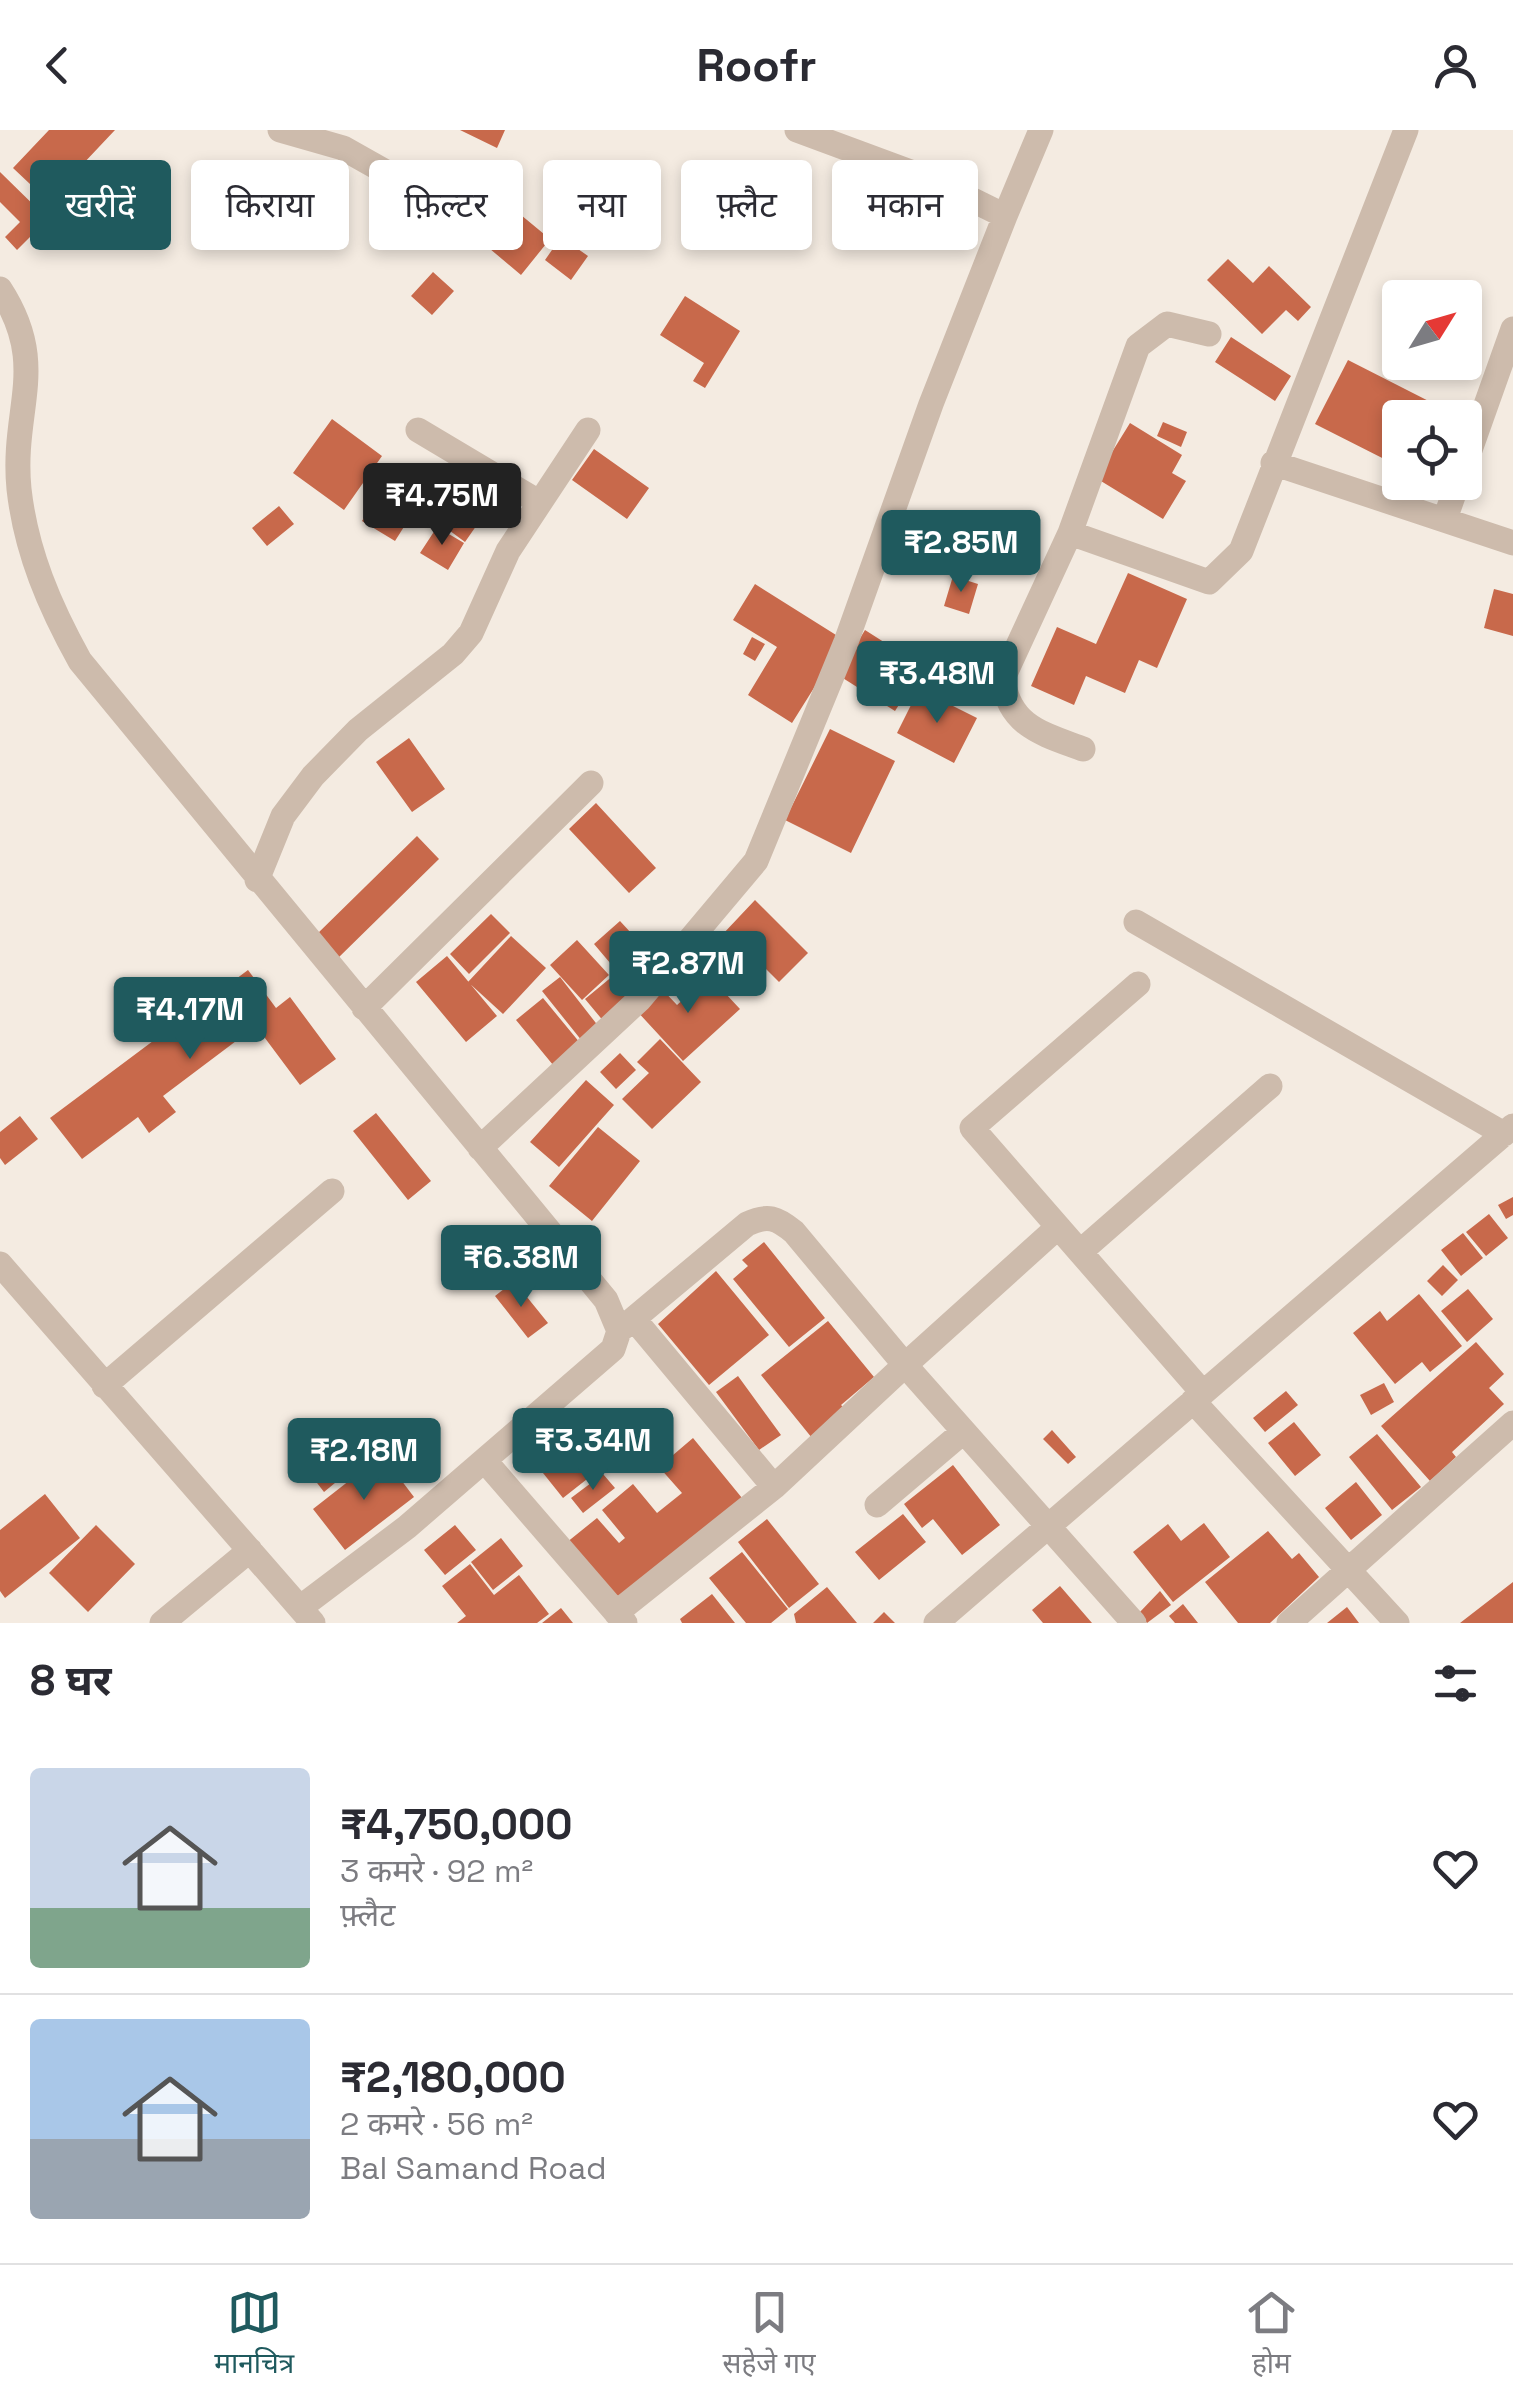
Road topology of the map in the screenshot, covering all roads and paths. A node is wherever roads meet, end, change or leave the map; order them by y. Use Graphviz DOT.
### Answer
graph roads {
  1 [pos="280,130"];
  2 [pos="796,130"];
  3 [pos="1040,130"];
  4 [pos="1406,130"];
  5 [pos="862,141"];
  6 [pos="369,161"];
  7 [pos="1005,216"];
  8 [pos="0,288"];
  9 [pos="1513,329"];
  10 [pos="1209,334"];
  11 [pos="1482,416"];
  12 [pos="418,430"];
  13 [pos="588,430"];
  14 [pos="1273,462"];
  15 [pos="1452,500"];
  16 [pos="538,501"];
  17 [pos="1445,519"];
  18 [pos="1070,532"];
  19 [pos="1513,543"];
  20 [pos="1083,748"];
  21 [pos="591,783"];
  22 [pos="257,880"];
  23 [pos="1136,922"];
  24 [pos="1138,984"];
  25 [pos="364,1008"];
  26 [pos="1270,1086"];
  27 [pos="1508,1130"];
  28 [pos="480,1148"];
  29 [pos="332,1191"];
  30 [pos="1058,1227"];
  31 [pos="1080,1252"];
  32 [pos="0,1264"];
  33 [pos="627,1325"];
  34 [pos="905,1365"];
  35 [pos="104,1386"];
  36 [pos="1198,1397"];
  37 [pos="1513,1423"];
  38 [pos="963,1432"];
  39 [pos="486,1462"];
  40 [pos="774,1486"];
  41 [pos="877,1505"];
  42 [pos="1046,1528"];
  43 [pos="250,1550"];
  44 [pos="1346,1572"];
  45 [pos="307,1615"];
  46 [pos="621,1618"];
  47 [pos="162,1623"];
  48 [pos="936,1623"];
  49 [pos="1134,1623"];
  50 [pos="1289,1623"];
  51 [pos="1397,1623"];
  1 -- 6 [label="street"];
  2 -- 5 [label="street"];
  3 -- 7 [label="street"];
  4 -- 14 [label="street"];
  5 -- 7 [label="street"];
  7 -- 28 [label="street"];
  8 -- 22 [label="street"];
  9 -- 11 [label="street"];
  10 -- 18 [label="street"];
  12 -- 16 [label="street"];
  13 -- 16 [label="street"];
  14 -- 17 [label="street"];
  14 -- 18 [label="street"];
  15 -- 17 [label="street"];
  16 -- 22 [label="street"];
  17 -- 19 [label="street"];
  18 -- 20 [label="street"];
  21 -- 25 [label="street"];
  22 -- 25 [label="street"];
  23 -- 27 [label="street"];
  24 -- 30 [label="street"];
  25 -- 28 [label="street"];
  26 -- 31 [label="street"];
  27 -- 36 [label="street"];
  28 -- 33 [label="street"];
  29 -- 35 [label="street"];
  30 -- 31 [label="street"];
  30 -- 34 [label="street"];
  31 -- 36 [label="street"];
  32 -- 35 [label="street"];
  33 -- 34 [label="street"];
  33 -- 39 [label="street"];
  33 -- 40 [label="street"];
  34 -- 38 [label="street"];
  34 -- 40 [label="street"];
  35 -- 43 [label="street"];
  36 -- 42 [label="street"];
  36 -- 44 [label="street"];
  37 -- 44 [label="street"];
  38 -- 41 [label="street"];
  38 -- 42 [label="street"];
  39 -- 45 [label="street"];
  39 -- 46 [label="street"];
  40 -- 46 [label="street"];
  42 -- 48 [label="street"];
  42 -- 49 [label="street"];
  43 -- 45 [label="street"];
  43 -- 47 [label="street"];
  44 -- 50 [label="street"];
  44 -- 51 [label="street"];
}
